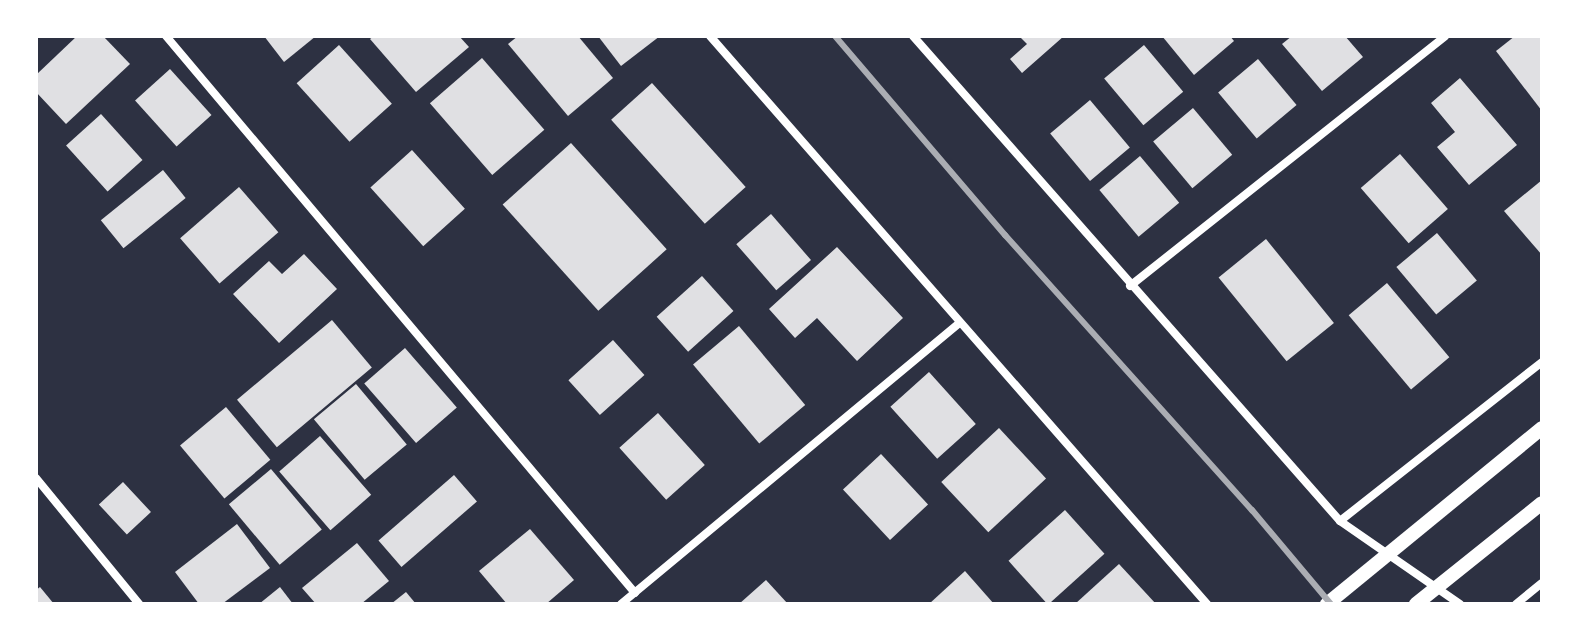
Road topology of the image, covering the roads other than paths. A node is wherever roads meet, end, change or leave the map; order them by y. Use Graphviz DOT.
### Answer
graph roads {
  1 [pos="166,36"];
  2 [pos="710,36"];
  3 [pos="913,36"];
  4 [pos="1445,36"];
  5 [pos="1130,286"];
  6 [pos="960,323"];
  7 [pos="1542,362"];
  8 [pos="1542,428"];
  9 [pos="36,478"];
  10 [pos="1542,503"];
  11 [pos="1340,521"];
  12 [pos="1542,583"];
  13 [pos="635,593"];
  14 [pos="139,604"];
  15 [pos="621,604"];
  16 [pos="1207,604"];
  17 [pos="1327,604"];
  18 [pos="1416,604"];
  19 [pos="1460,604"];
  20 [pos="1516,604"];
  1 -- 13 [label="street"];
  2 -- 6 [label="street"];
  3 -- 5 [label="street"];
  4 -- 5 [label="street"];
  5 -- 11 [label="street"];
  6 -- 13 [label="street"];
  6 -- 16 [label="street"];
  7 -- 11 [label="street"];
  8 -- 17 [label="street"];
  9 -- 14 [label="street"];
  10 -- 18 [label="street"];
  11 -- 19 [label="street"];
  12 -- 20 [label="street"];
  13 -- 15 [label="street"];
}
